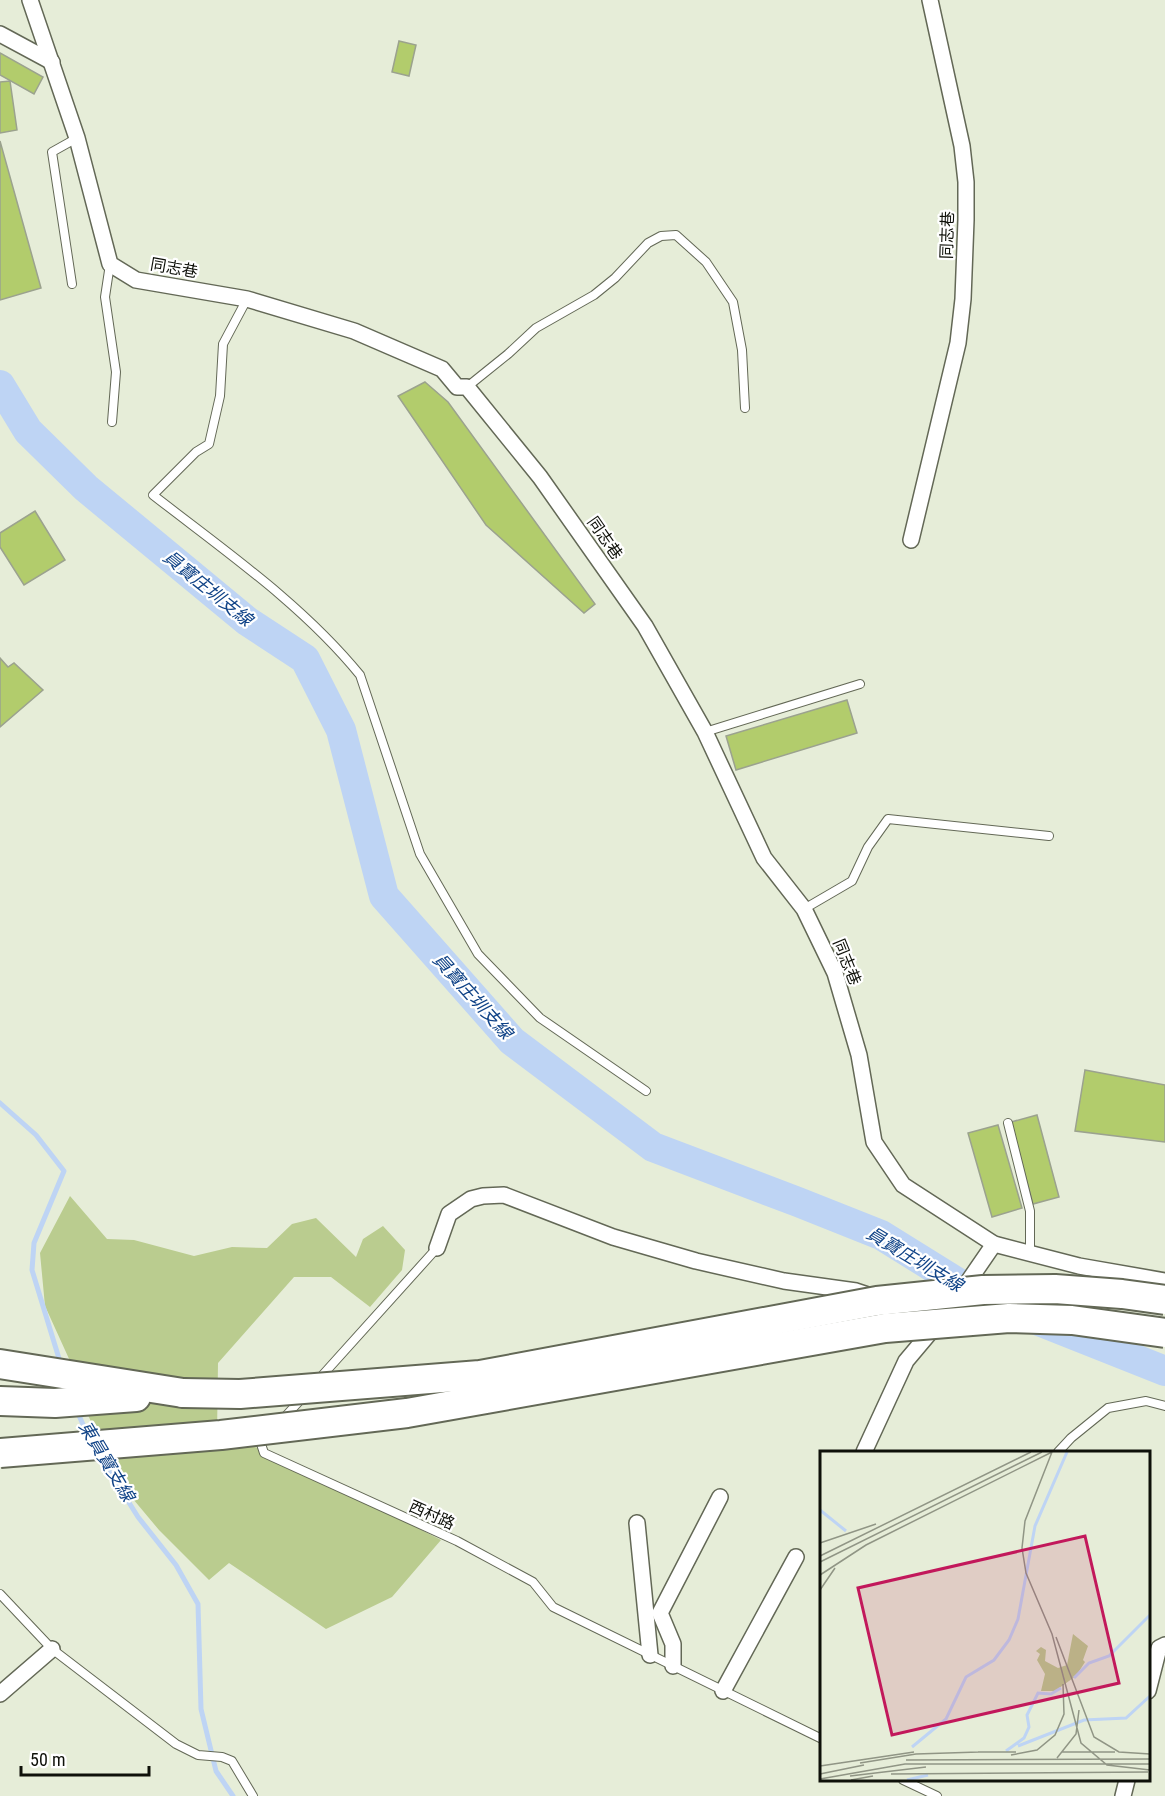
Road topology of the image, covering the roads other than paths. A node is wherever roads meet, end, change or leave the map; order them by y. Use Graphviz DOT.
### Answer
graph roads {
  1 [pos="30,0"];
  2 [pos="930,0"];
  3 [pos="0,34"];
  4 [pos="52,62"];
  5 [pos="77,138"];
  6 [pos="110,264"];
  7 [pos="72,285"];
  8 [pos="247,299"];
  9 [pos="467,387"];
  10 [pos="745,408"];
  11 [pos="112,422"];
  12 [pos="910,540"];
  13 [pos="860,684"];
  14 [pos="705,732"];
  15 [pos="1049,836"];
  16 [pos="804,909"];
  17 [pos="646,1091"];
  18 [pos="1008,1123"];
  19 [pos="994,1244"];
  20 [pos="437,1248"];
  21 [pos="1030,1253"];
  22 [pos="1165,1281"];
  23 [pos="1165,1300"];
  24 [pos="944,1316"];
  25 [pos="1165,1333"];
  26 [pos="0,1364"];
  27 [pos="183,1393"];
  28 [pos="0,1401"];
  29 [pos="1165,1406"];
  30 [pos="864,1451"];
  31 [pos="1059,1451"];
  32 [pos="0,1453"];
  33 [pos="720,1497"];
  34 [pos="638,1523"];
  35 [pos="795,1557"];
  36 [pos="0,1594"];
  37 [pos="1165,1646"];
  38 [pos="52,1649"];
  39 [pos="650,1654"];
  40 [pos="673,1666"];
  41 [pos="1150,1687"];
  42 [pos="723,1691"];
  43 [pos="0,1694"];
  44 [pos="820,1738"];
  45 [pos="907,1781"];
  46 [pos="1127,1781"];
  47 [pos="253,1796"];
  48 [pos="937,1796"];
  49 [pos="1123,1796"];
  1 -- 4 [label="street"];
  2 -- 12 [label="street, 同志巷"];
  3 -- 4 [label="street"];
  4 -- 5 [label="street"];
  5 -- 6 [label="street"];
  5 -- 7 [label="lane"];
  6 -- 8 [label="street, 同志巷"];
  6 -- 11 [label="lane"];
  8 -- 9 [label="street, 同志巷"];
  8 -- 17 [label="lane"];
  9 -- 10 [label="lane"];
  9 -- 14 [label="street, 同志巷"];
  13 -- 14 [label="lane"];
  14 -- 16 [label="street, 同志巷"];
  15 -- 16 [label="lane"];
  16 -- 19 [label="street, 同志巷"];
  18 -- 21 [label="lane"];
  19 -- 21 [label="street, 同志巷"];
  19 -- 24 [label="street"];
  20 -- 24 [label="street"];
  20 -- 39 [label="lane, 西村路"];
  21 -- 22 [label="street, 同志巷"];
  23 -- 27 [label="highway, bridge"];
  24 -- 30 [label="street"];
  25 -- 32 [label="highway, bridge"];
  26 -- 27 [label="highway"];
  27 -- 28 [label="highway"];
  29 -- 31 [label="lane"];
  33 -- 40 [label="street"];
  34 -- 39 [label="street"];
  35 -- 42 [label="street"];
  36 -- 38 [label="lane"];
  37 -- 41 [label="street"];
  38 -- 43 [label="street"];
  38 -- 47 [label="lane"];
  39 -- 40 [label="lane, 西村路"];
  40 -- 42 [label="lane, 西村路"];
  42 -- 44 [label="lane, 西村路"];
  45 -- 48 [label="lane"];
  46 -- 49 [label="street"];
}
